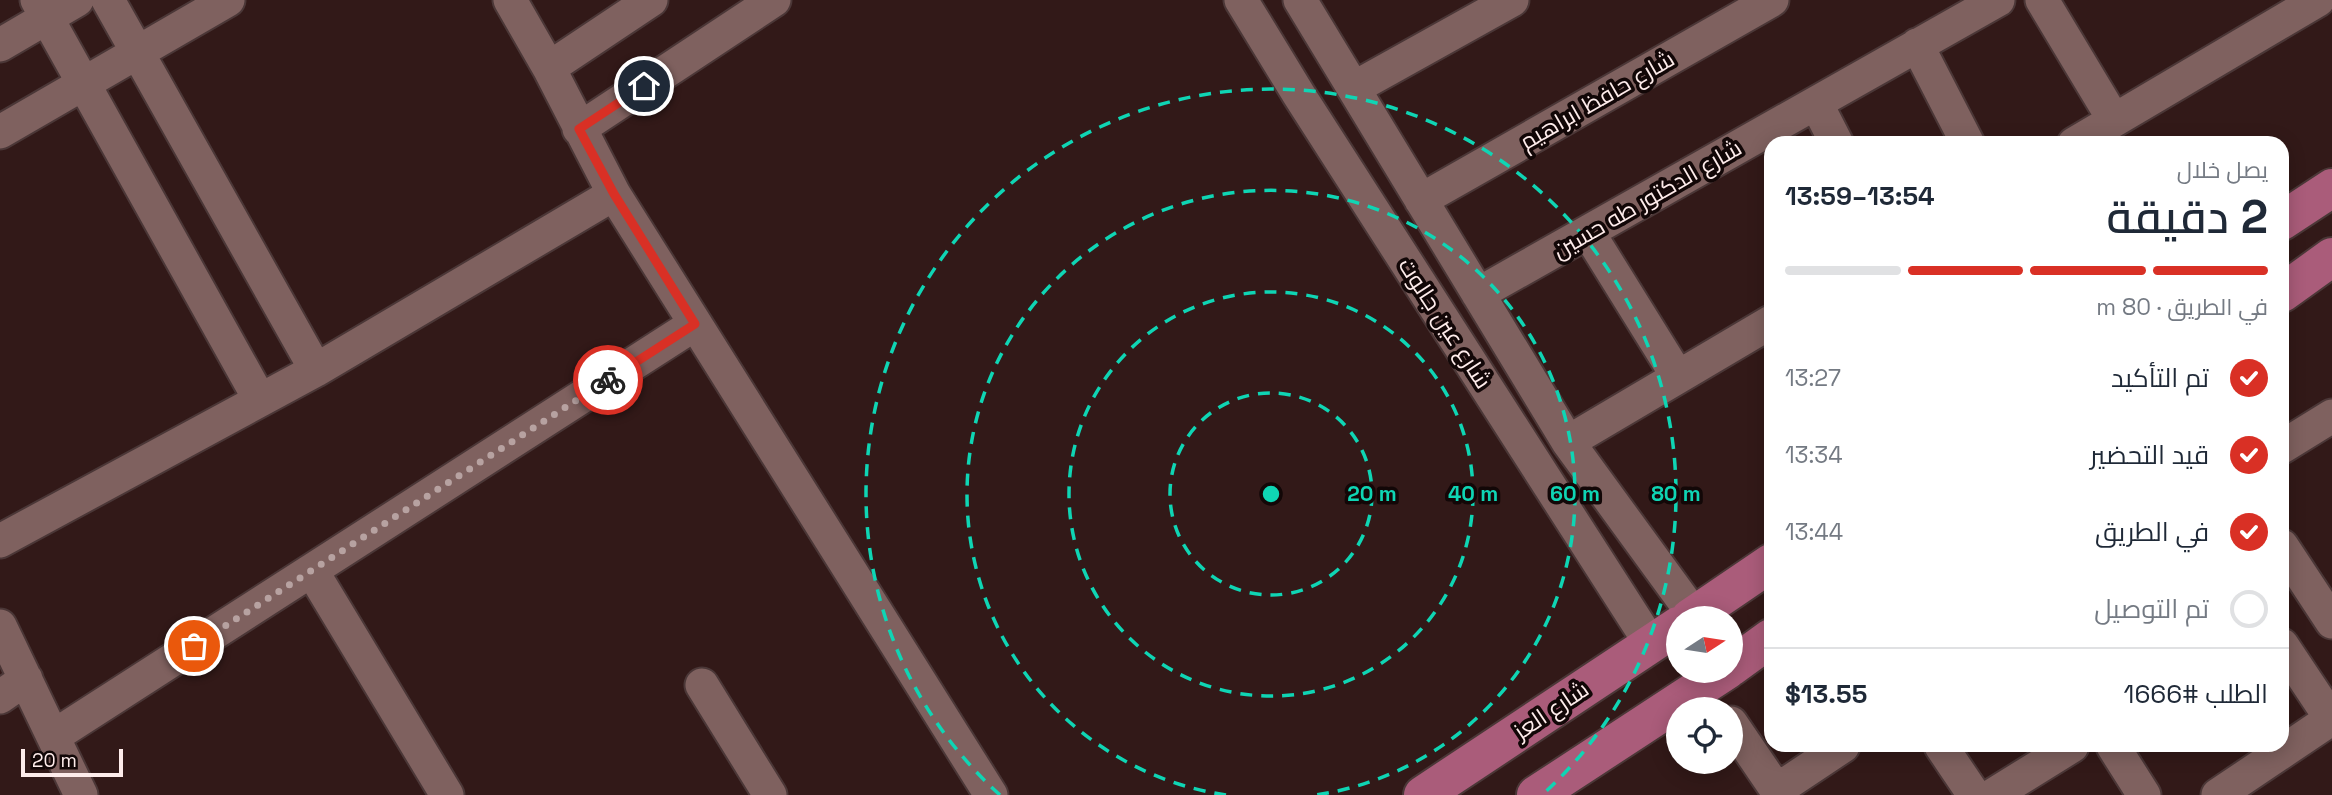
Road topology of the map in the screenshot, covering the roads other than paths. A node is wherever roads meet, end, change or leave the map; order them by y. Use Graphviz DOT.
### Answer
graph roads {
  1 [pos="78,0"];
  2 [pos="108,0"];
  3 [pos="228,0"];
  4 [pos="510,0"];
  5 [pos="651,0"];
  6 [pos="774,0"];
  7 [pos="1241,0"];
  8 [pos="1511,0"];
  9 [pos="1772,0"];
  10 [pos="2042,0"];
  11 [pos="2318,0"];
  12 [pos="1304,1"];
  13 [pos="1981,4"];
  14 [pos="42,9"];
  15 [pos="0,45"];
  16 [pos="1917,46"];
  17 [pos="139,52"];
  18 [pos="549,68"];
  19 [pos="85,83"];
  20 [pos="1354,88"];
  21 [pos="1816,103"];
  22 [pos="2114,120"];
  23 [pos="579,129"];
  24 [pos="0,132"];
  25 [pos="1833,136"];
  26 [pos="1964,136"];
  27 [pos="2087,136"];
  28 [pos="2332,187"];
  29 [pos="614,194"];
  30 [pos="1421,200"];
  31 [pos="2289,216"];
  32 [pos="1588,232"];
  33 [pos="2327,270"];
  34 [pos="2289,289"];
  35 [pos="1479,295"];
  36 [pos="695,324"];
  37 [pos="1764,326"];
  38 [pos="316,370"];
  39 [pos="1678,377"];
  40 [pos="260,400"];
  41 [pos="2332,415"];
  42 [pos="1568,442"];
  43 [pos="2289,443"];
  44 [pos="0,541"];
  45 [pos="2289,552"];
  46 [pos="1764,568"];
  47 [pos="312,571"];
  48 [pos="2321,582"];
  49 [pos="1667,606"];
  50 [pos="1706,606"];
  51 [pos="1666,608"];
  52 [pos="2332,622"];
  53 [pos="0,626"];
  54 [pos="1666,633"];
  55 [pos="1764,644"];
  56 [pos="2289,656"];
  57 [pos="1743,663"];
  58 [pos="1721,683"];
  59 [pos="702,685"];
  60 [pos="13,688"];
  61 [pos="2332,720"];
  62 [pos="54,736"];
  63 [pos="1743,740"];
  64 [pos="2289,748"];
  65 [pos="1835,752"];
  66 [pos="1945,752"];
  67 [pos="2062,752"];
  68 [pos="2117,752"];
  69 [pos="2283,752"];
  70 [pos="1779,792"];
  71 [pos="81,795"];
  72 [pos="447,795"];
  73 [pos="770,795"];
  74 [pos="991,795"];
  75 [pos="1423,795"];
  76 [pos="1536,795"];
  77 [pos="1974,795"];
  78 [pos="1993,795"];
  79 [pos="2144,795"];
  80 [pos="2218,795"];
  1 -- 14 [label="street"];
  2 -- 17 [label="street"];
  3 -- 17 [label="street"];
  4 -- 18 [label="street"];
  5 -- 18 [label="street"];
  6 -- 23 [label="street"];
  7 -- 51 [label="street, شارع عين جالوت"];
  8 -- 20 [label="street"];
  9 -- 30 [label="street, شارع حافظ ابراهيم"];
  10 -- 22 [label="street"];
  11 -- 22 [label="street"];
  12 -- 20 [label="street, شارع عين جالوت"];
  13 -- 16 [label="street, شارع الدكتور طه حسين"];
  14 -- 15 [label="street"];
  14 -- 19 [label="street"];
  16 -- 21 [label="street, شارع الدكتور طه حسين"];
  16 -- 26 [label="street"];
  17 -- 19 [label="street"];
  17 -- 38 [label="street"];
  18 -- 23 [label="street"];
  19 -- 24 [label="street"];
  19 -- 40 [label="street"];
  20 -- 30 [label="street, شارع عين جالوت"];
  21 -- 25 [label="street"];
  21 -- 32 [label="street, شارع الدكتور طه حسين"];
  22 -- 27 [label="street"];
  23 -- 29 [label="street"];
  28 -- 31 [label="main road"];
  29 -- 36 [label="street"];
  29 -- 38 [label="street"];
  30 -- 35 [label="street, شارع عين جالوت"];
  32 -- 35 [label="street, شارع الدكتور طه حسين"];
  32 -- 39 [label="street"];
  33 -- 34 [label="main road"];
  35 -- 42 [label="street, شارع عين جالوت"];
  36 -- 47 [label="street"];
  36 -- 74 [label="street"];
  37 -- 39 [label="street"];
  38 -- 40 [label="street"];
  39 -- 42 [label="street"];
  40 -- 44 [label="street"];
  41 -- 43 [label="street"];
  42 -- 49 [label="street, شارع عين جالوت"];
  45 -- 48 [label="street"];
  46 -- 50 [label="main road, شارع العز"];
  47 -- 62 [label="street"];
  47 -- 72 [label="street"];
  48 -- 52 [label="street"];
  53 -- 60 [label="street"];
  54 -- 75 [label="main road, شارع العز"];
  55 -- 57 [label="main road"];
  56 -- 61 [label="street"];
  58 -- 76 [label="main road"];
  59 -- 73 [label="street"];
  60 -- 62 [label="street"];
  61 -- 64 [label="street"];
  62 -- 71 [label="street"];
  63 -- 70 [label="street"];
  65 -- 70 [label="street"];
  66 -- 77 [label="street"];
  67 -- 78 [label="street"];
  68 -- 79 [label="street"];
  69 -- 80 [label="street"];
}
